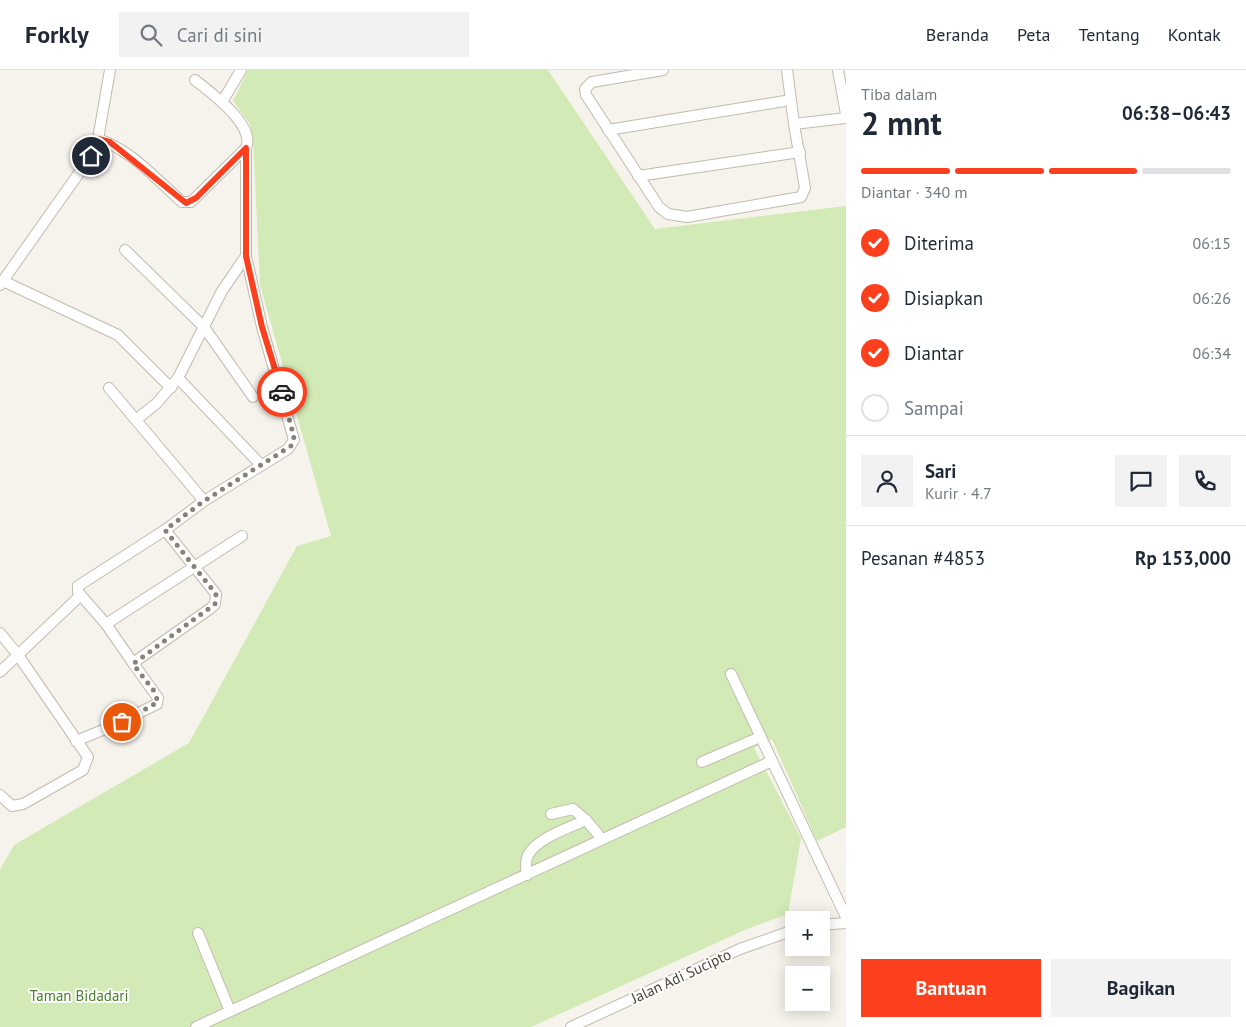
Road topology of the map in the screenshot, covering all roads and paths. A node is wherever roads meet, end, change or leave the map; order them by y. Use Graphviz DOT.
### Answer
graph roads {
  1 [pos="110,70"];
  2 [pos="241,70"];
  3 [pos="663,70"];
  4 [pos="787,70"];
  5 [pos="838,70"];
  6 [pos="195,80"];
  7 [pos="791,100"];
  8 [pos="222,102"];
  9 [pos="846,114"];
  10 [pos="846,118"];
  11 [pos="794,124"];
  12 [pos="608,130"];
  13 [pos="98,139"];
  14 [pos="246,148"];
  15 [pos="800,152"];
  16 [pos="638,176"];
  17 [pos="125,250"];
  18 [pos="246,256"];
  19 [pos="1,283"];
  20 [pos="204,327"];
  21 [pos="178,378"];
  22 [pos="109,388"];
  23 [pos="171,388"];
  24 [pos="253,397"];
  25 [pos="137,420"];
  26 [pos="261,465"];
  27 [pos="204,501"];
  28 [pos="165,530"];
  29 [pos="242,536"];
  30 [pos="193,567"];
  31 [pos="81,595"];
  32 [pos="106,624"];
  33 [pos="0,633"];
  34 [pos="18,655"];
  35 [pos="133,664"];
  36 [pos="0,672"];
  37 [pos="732,674"];
  38 [pos="760,737"];
  39 [pos="76,741"];
  40 [pos="772,761"];
  41 [pos="702,762"];
  42 [pos="0,795"];
  43 [pos="552,814"];
  44 [pos="586,820"];
  45 [pos="602,839"];
  46 [pos="526,875"];
  47 [pos="846,917"];
  48 [pos="846,923"];
  49 [pos="830,924"];
  50 [pos="198,933"];
  51 [pos="785,933"];
  52 [pos="230,1010"];
  53 [pos="196,1027"];
  54 [pos="571,1027"];
  1 -- 13 [label="street"];
  2 -- 8 [label="street"];
  3 -- 12 [label="street"];
  4 -- 7 [label="street"];
  5 -- 9 [label="street"];
  6 -- 8 [label="street"];
  7 -- 11 [label="street"];
  7 -- 12 [label="street"];
  8 -- 14 [label="street"];
  10 -- 11 [label="street"];
  11 -- 15 [label="street"];
  12 -- 16 [label="street"];
  13 -- 14 [label="street"];
  13 -- 19 [label="street"];
  14 -- 18 [label="street"];
  15 -- 16 [label="street"];
  15 -- 16 [label="street"];
  17 -- 20 [label="street"];
  18 -- 20 [label="street"];
  18 -- 26 [label="street"];
  19 -- 23 [label="street"];
  20 -- 21 [label="street"];
  20 -- 24 [label="street"];
  21 -- 23 [label="street"];
  21 -- 26 [label="street"];
  22 -- 25 [label="street"];
  23 -- 25 [label="street"];
  25 -- 27 [label="street"];
  26 -- 27 [label="street"];
  27 -- 28 [label="street"];
  28 -- 30 [label="street"];
  28 -- 31 [label="street"];
  29 -- 30 [label="street"];
  30 -- 32 [label="street"];
  30 -- 35 [label="street"];
  31 -- 32 [label="street"];
  31 -- 34 [label="street"];
  32 -- 35 [label="street"];
  33 -- 34 [label="street"];
  34 -- 36 [label="street"];
  34 -- 39 [label="street"];
  35 -- 39 [label="street"];
  37 -- 38 [label="street"];
  38 -- 40 [label="street"];
  38 -- 41 [label="street"];
  39 -- 42 [label="street"];
  40 -- 45 [label="street"];
  40 -- 47 [label="street"];
  43 -- 44 [label="street"];
  44 -- 45 [label="street"];
  44 -- 46 [label="street"];
  45 -- 46 [label="street"];
  46 -- 52 [label="street"];
  48 -- 49 [label="street"];
  50 -- 52 [label="street"];
  51 -- 54 [label="street, Jalan Adi Sucipto"];
  52 -- 53 [label="street"];
}
